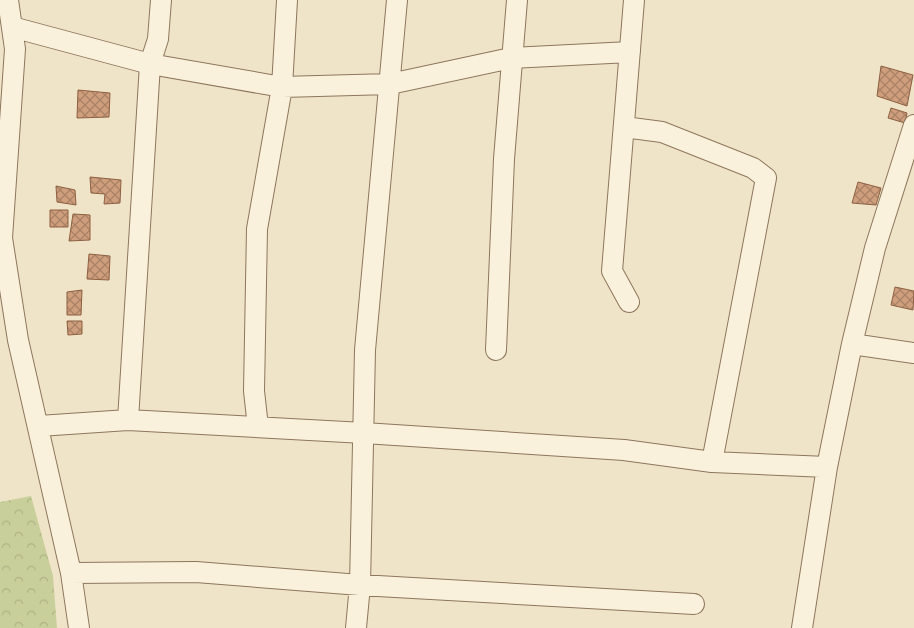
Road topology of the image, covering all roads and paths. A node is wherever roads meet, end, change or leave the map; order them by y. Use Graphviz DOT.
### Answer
graph roads {
  1 [pos="8,0"];
  2 [pos="161,0"];
  3 [pos="287,0"];
  4 [pos="397,0"];
  5 [pos="517,0"];
  6 [pos="634,0"];
  7 [pos="12,27"];
  8 [pos="630,52"];
  9 [pos="511,58"];
  10 [pos="150,64"];
  11 [pos="390,84"];
  12 [pos="282,88"];
  13 [pos="6,94"];
  14 [pos="914,126"];
  15 [pos="624,127"];
  16 [pos="1,238"];
  17 [pos="629,302"];
  18 [pos="852,344"];
  19 [pos="496,350"];
  20 [pos="914,353"];
  21 [pos="128,420"];
  22 [pos="39,426"];
  23 [pos="258,427"];
  24 [pos="364,433"];
  25 [pos="712,462"];
  26 [pos="827,467"];
  27 [pos="71,573"];
  28 [pos="360,585"];
  29 [pos="694,604"];
  30 [pos="79,628"];
  31 [pos="356,628"];
  32 [pos="802,628"];
  1 -- 7 [label="street"];
  2 -- 10 [label="street"];
  3 -- 12 [label="street"];
  4 -- 11 [label="street"];
  5 -- 9 [label="street"];
  6 -- 8 [label="street"];
  7 -- 10 [label="street"];
  7 -- 13 [label="street"];
  8 -- 9 [label="street"];
  8 -- 15 [label="street"];
  9 -- 11 [label="street"];
  9 -- 19 [label="street"];
  10 -- 12 [label="street"];
  10 -- 21 [label="street"];
  11 -- 12 [label="street"];
  11 -- 24 [label="street"];
  12 -- 23 [label="street"];
  13 -- 16 [label="street"];
  14 -- 18 [label="street"];
  15 -- 17 [label="street"];
  15 -- 25 [label="street"];
  16 -- 22 [label="street"];
  18 -- 20 [label="street"];
  18 -- 26 [label="street"];
  21 -- 22 [label="street"];
  21 -- 23 [label="street"];
  22 -- 27 [label="street"];
  23 -- 24 [label="street"];
  24 -- 25 [label="street"];
  24 -- 28 [label="street"];
  25 -- 26 [label="street"];
  26 -- 32 [label="street"];
  27 -- 28 [label="street"];
  27 -- 30 [label="street"];
  28 -- 29 [label="street"];
  28 -- 31 [label="street"];
}
